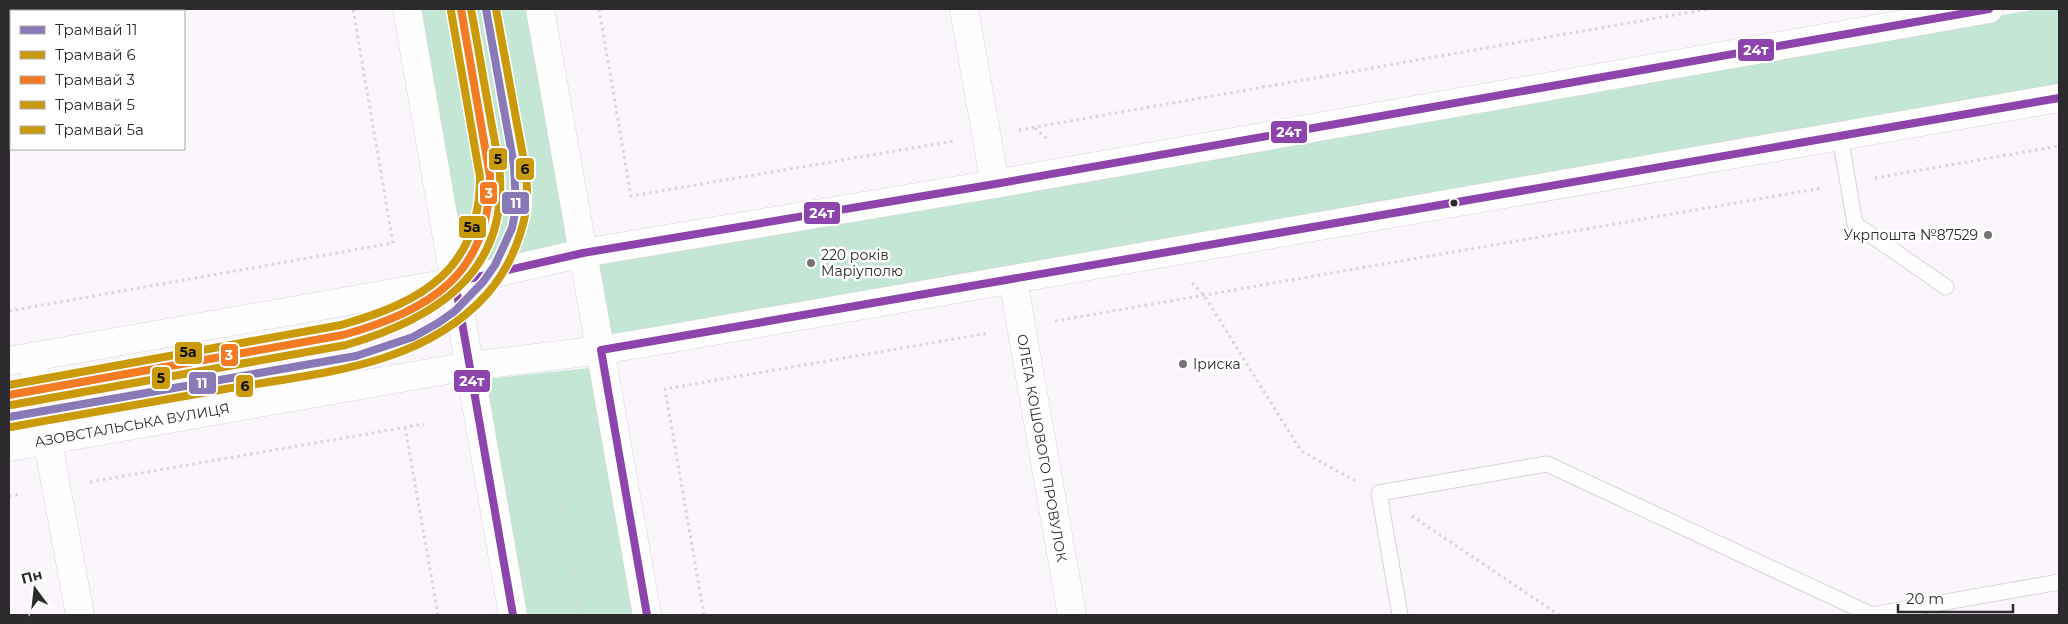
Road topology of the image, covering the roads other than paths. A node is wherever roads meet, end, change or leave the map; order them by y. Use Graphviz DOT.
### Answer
graph roads {
  1 [pos="407,9"];
  2 [pos="540,9"];
  3 [pos="964,9"];
  4 [pos="1989,9"];
  5 [pos="2059,98"];
  6 [pos="1840,136"];
  7 [pos="995,184"];
  8 [pos="583,253"];
  9 [pos="1013,280"];
  10 [pos="455,282"];
  11 [pos="1946,287"];
  12 [pos="600,350"];
  13 [pos="20,359"];
  14 [pos="470,366"];
  15 [pos="47,440"];
  16 [pos="9,447"];
  17 [pos="2059,582"];
  18 [pos="80,615"];
  19 [pos="513,615"];
  20 [pos="647,615"];
  21 [pos="1072,615"];
  22 [pos="1400,615"];
  1 -- 10 [label="street"];
  2 -- 8 [label="street"];
  3 -- 7 [label="street"];
  4 -- 7 [label="street"];
  5 -- 6 [label="street, АЗОВСТАЛЬСЬКА ВУЛИЦЯ"];
  6 -- 9 [label="street, АЗОВСТАЛЬСЬКА ВУЛИЦЯ"];
  6 -- 11 [label="lane"];
  7 -- 8 [label="street"];
  8 -- 10 [label="street"];
  8 -- 12 [label="street"];
  9 -- 12 [label="street, АЗОВСТАЛЬСЬКА ВУЛИЦЯ"];
  9 -- 21 [label="street, ОЛЕГА КОШОВОГО ПРОВУЛОК"];
  10 -- 13 [label="street"];
  10 -- 14 [label="street"];
  12 -- 14 [label="street, АЗОВСТАЛЬСЬКА ВУЛИЦЯ"];
  12 -- 20 [label="street"];
  13 -- 15 [label="street"];
  14 -- 15 [label="street, АЗОВСТАЛЬСЬКА ВУЛИЦЯ"];
  14 -- 19 [label="street"];
  15 -- 16 [label="street, АЗОВСТАЛЬСЬКА ВУЛИЦЯ"];
  15 -- 18 [label="street"];
  17 -- 22 [label="lane"];
}
